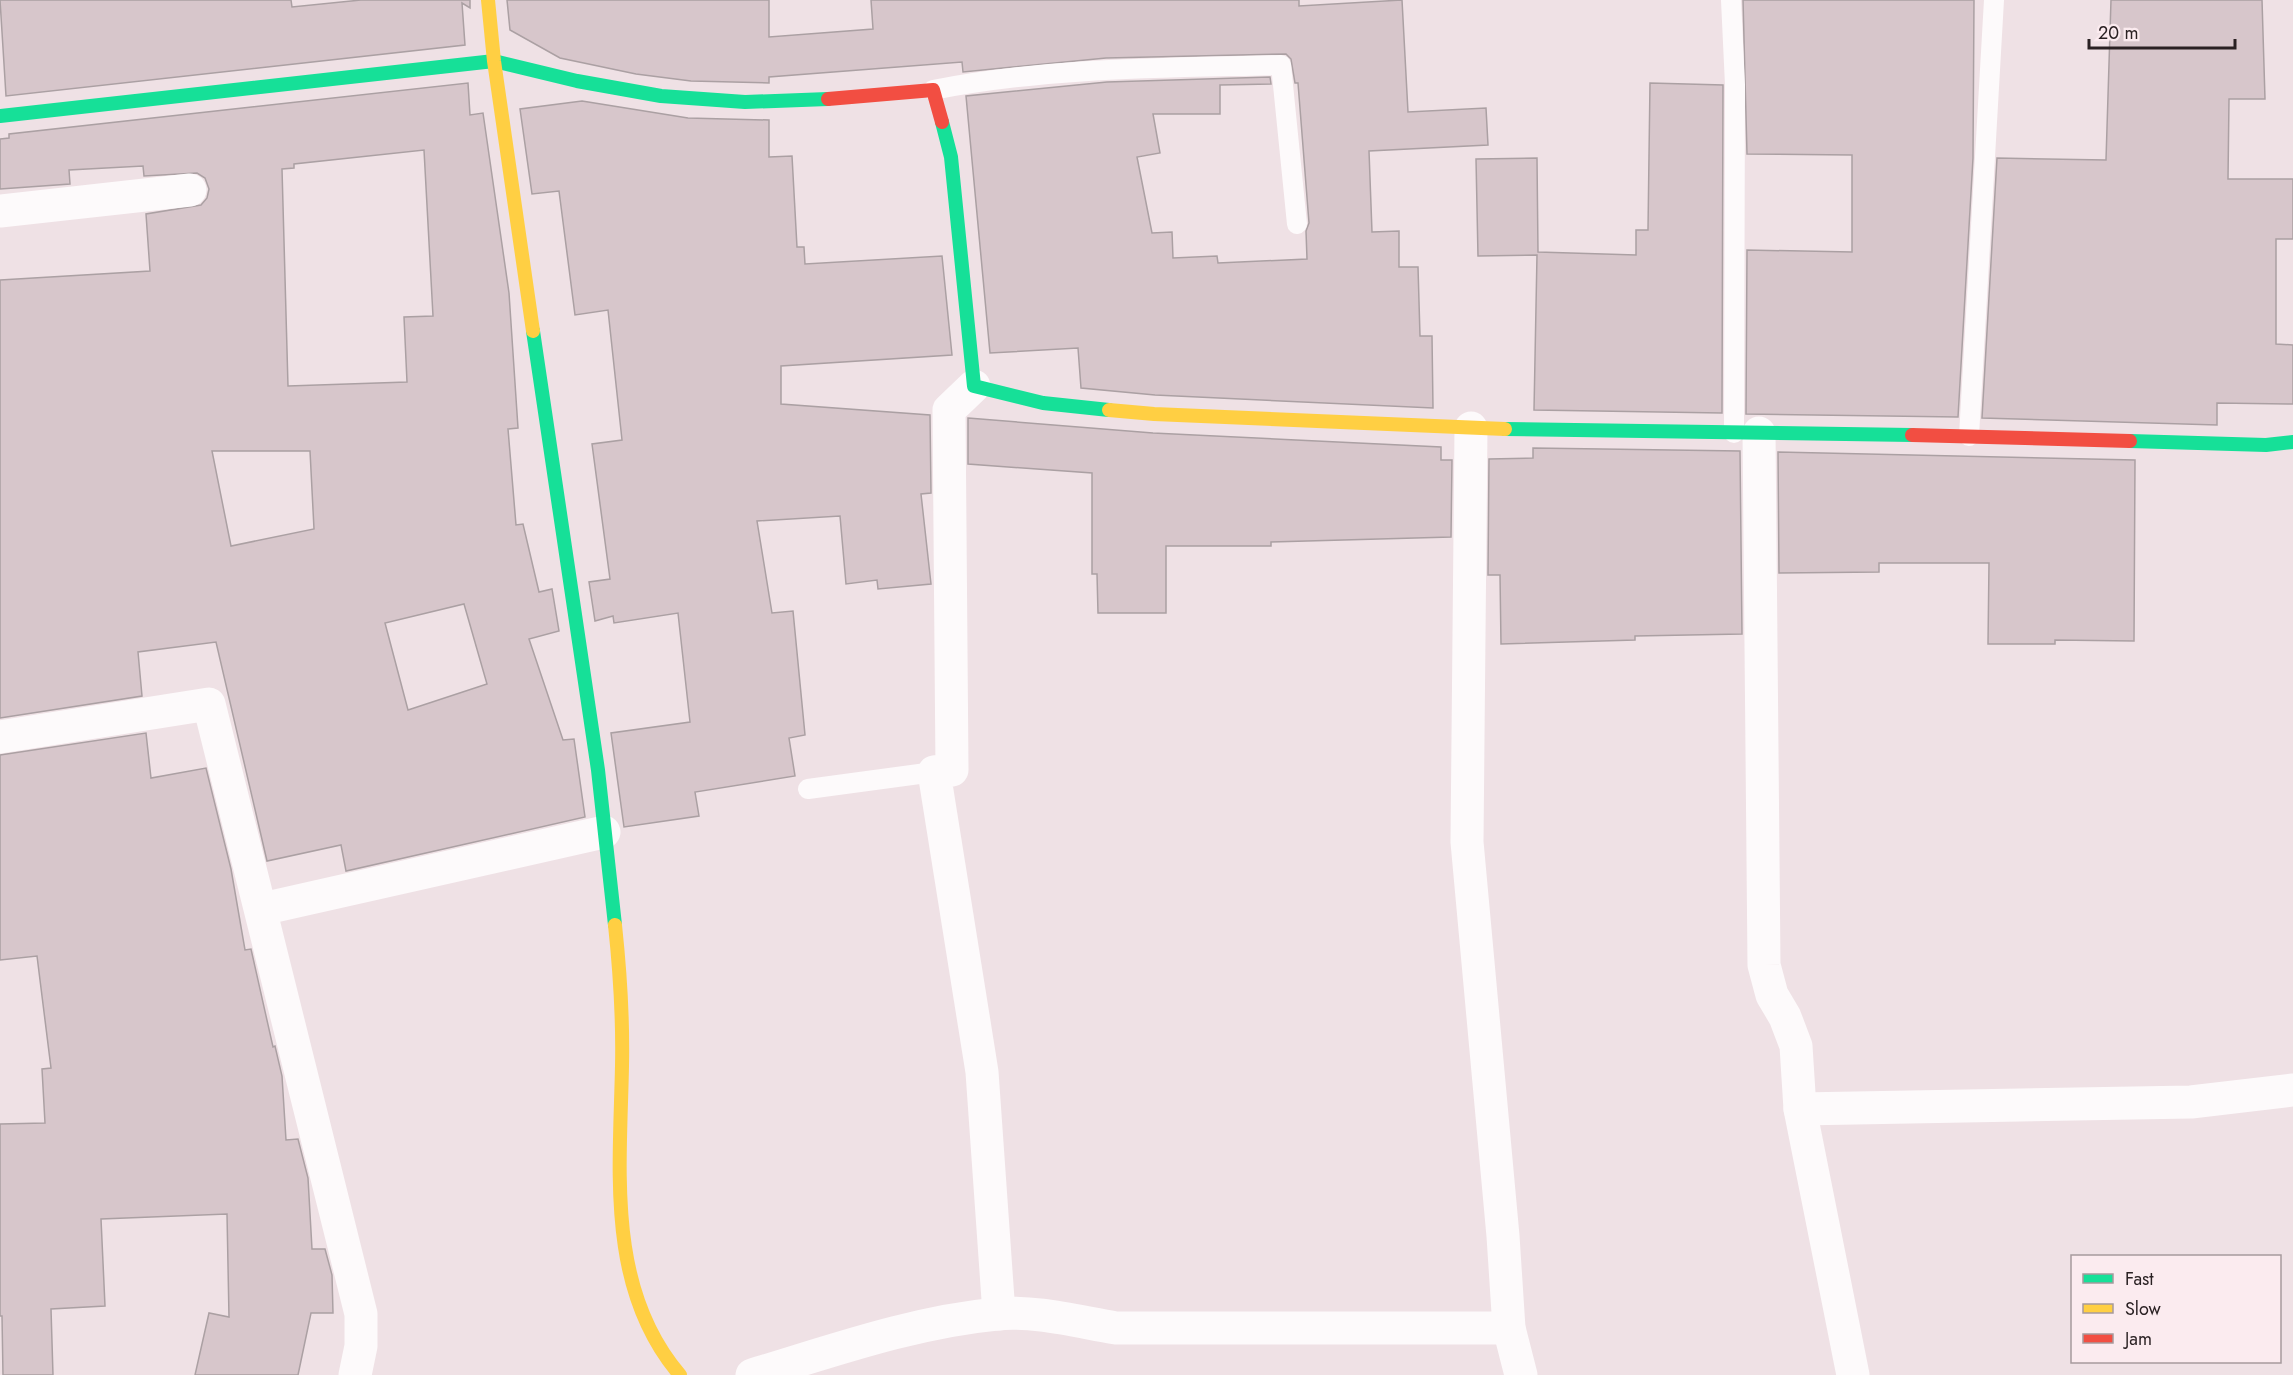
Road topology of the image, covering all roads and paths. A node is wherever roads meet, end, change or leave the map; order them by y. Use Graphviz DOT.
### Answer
graph roads {
  1 [pos="488,0"];
  2 [pos="1731,0"];
  3 [pos="1994,0"];
  4 [pos="494,61"];
  5 [pos="933,90"];
  6 [pos="0,116"];
  7 [pos="190,190"];
  8 [pos="0,211"];
  9 [pos="1297,224"];
  10 [pos="974,386"];
  11 [pos="1471,428"];
  12 [pos="1746,433"];
  13 [pos="1970,436"];
  14 [pos="2293,442"];
  15 [pos="0,737"];
  16 [pos="934,772"];
  17 [pos="808,789"];
  18 [pos="604,832"];
  19 [pos="262,909"];
  20 [pos="2293,1090"];
  21 [pos="1800,1109"];
  22 [pos="999,1314"];
  23 [pos="1509,1328"];
  24 [pos="355,1375"];
  25 [pos="680,1375"];
  26 [pos="752,1375"];
  27 [pos="1521,1375"];
  28 [pos="1853,1375"];
  1 -- 4 [label="street"];
  2 -- 12 [label="lane"];
  3 -- 13 [label="lane"];
  4 -- 5 [label="street"];
  4 -- 6 [label="street"];
  4 -- 18 [label="street"];
  5 -- 9 [label="lane"];
  5 -- 10 [label="street"];
  7 -- 8 [label="street"];
  10 -- 11 [label="street"];
  10 -- 16 [label="street"];
  11 -- 12 [label="street"];
  11 -- 23 [label="street"];
  12 -- 13 [label="street"];
  12 -- 21 [label="street"];
  13 -- 14 [label="street"];
  15 -- 19 [label="street"];
  16 -- 17 [label="lane"];
  16 -- 22 [label="street"];
  18 -- 19 [label="street"];
  18 -- 25 [label="street"];
  19 -- 24 [label="street"];
  20 -- 21 [label="street"];
  21 -- 28 [label="street"];
  22 -- 23 [label="street"];
  22 -- 26 [label="street"];
  23 -- 27 [label="street"];
}
